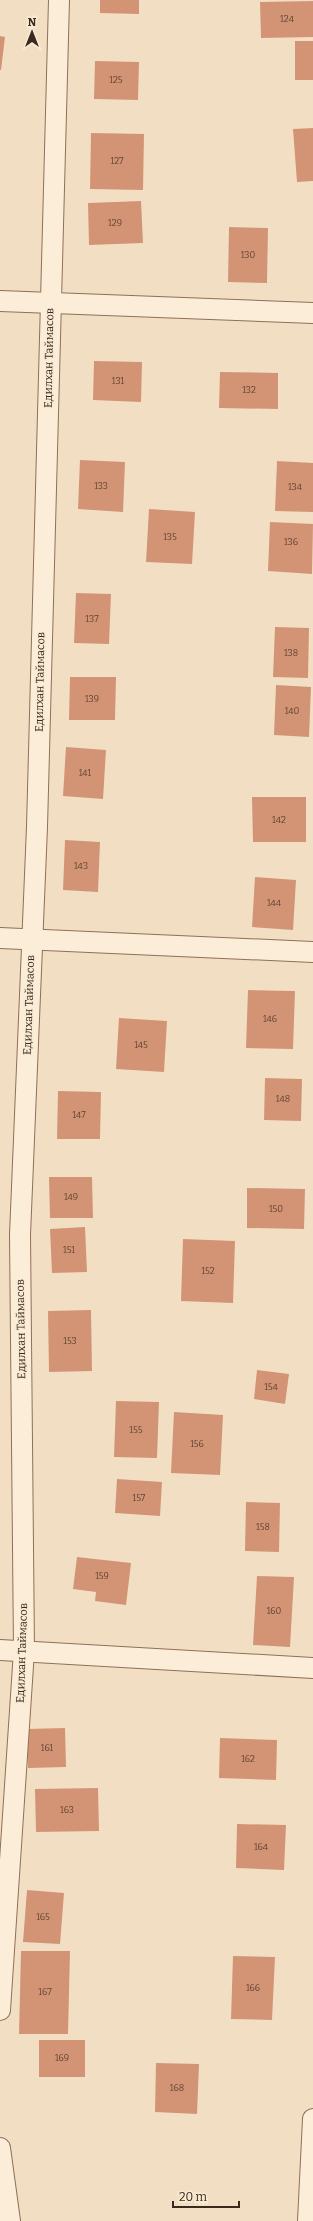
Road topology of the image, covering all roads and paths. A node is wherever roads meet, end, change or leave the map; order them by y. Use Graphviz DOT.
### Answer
graph roads {
  1 [pos="59,0"];
  2 [pos="0,301"];
  3 [pos="50,303"];
  4 [pos="313,313"];
  5 [pos="0,938"];
  6 [pos="32,939"];
  7 [pos="313,952"];
  8 [pos="0,1650"];
  9 [pos="24,1651"];
  10 [pos="313,1668"];
  11 [pos="0,2010"];
  12 [pos="313,2119"];
  13 [pos="0,2148"];
  14 [pos="10,2221"];
  15 [pos="308,2221"];
  1 -- 3 [label="street, Едилхан Таймасов"];
  2 -- 3 [label="street"];
  3 -- 4 [label="street"];
  3 -- 6 [label="street, Едилхан Таймасов"];
  5 -- 6 [label="street"];
  6 -- 7 [label="street"];
  6 -- 9 [label="street, Едилхан Таймасов"];
  8 -- 9 [label="street"];
  9 -- 10 [label="street"];
  9 -- 11 [label="street, Едилхан Таймасов"];
  12 -- 15 [label="street"];
  13 -- 14 [label="street"];
}
